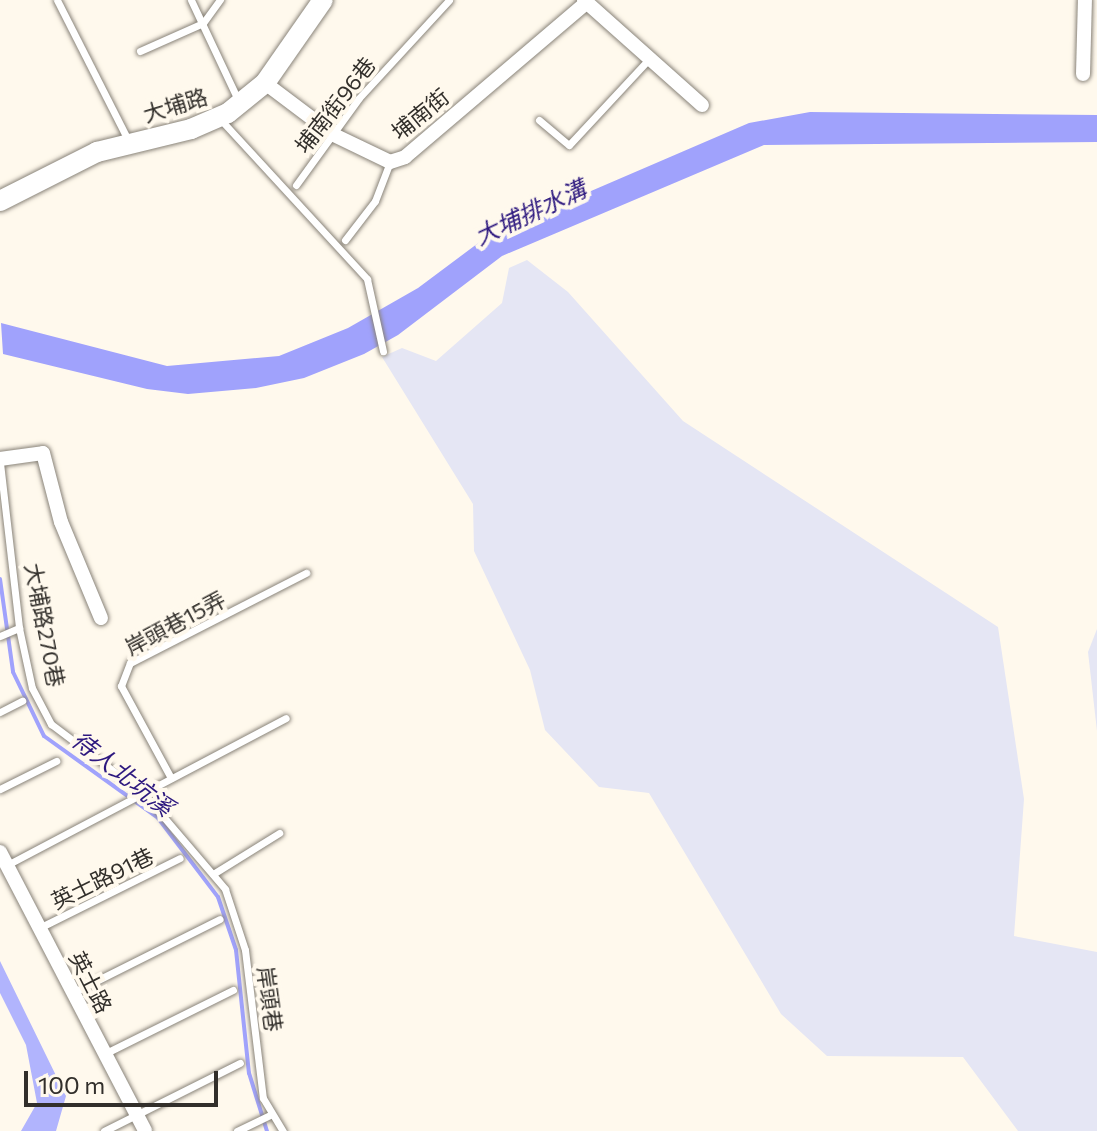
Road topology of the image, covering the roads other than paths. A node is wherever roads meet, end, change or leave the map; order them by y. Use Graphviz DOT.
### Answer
graph roads {
  1 [pos="57,0"];
  2 [pos="191,0"];
  3 [pos="220,0"];
  4 [pos="323,0"];
  5 [pos="449,0"];
  6 [pos="1085,0"];
  7 [pos="586,1"];
  8 [pos="203,23"];
  9 [pos="140,51"];
  10 [pos="649,59"];
  11 [pos="1083,74"];
  12 [pos="265,83"];
  13 [pos="240,104"];
  14 [pos="702,105"];
  15 [pos="220,118"];
  16 [pos="539,120"];
  17 [pos="334,135"];
  18 [pos="129,142"];
  19 [pos="390,162"];
  20 [pos="296,185"];
  21 [pos="0,201"];
  22 [pos="345,240"];
  23 [pos="383,351"];
  24 [pos="0,461"];
  25 [pos="306,573"];
  26 [pos="101,618"];
  27 [pos="19,628"];
  28 [pos="1,636"];
  29 [pos="22,701"];
  30 [pos="0,712"];
  31 [pos="286,718"];
  32 [pos="56,761"];
  33 [pos="171,778"];
  34 [pos="0,789"];
  35 [pos="144,794"];
  36 [pos="279,833"];
  37 [pos="4,858"];
  38 [pos="180,858"];
  39 [pos="213,874"];
  40 [pos="220,919"];
  41 [pos="39,928"];
  42 [pos="233,990"];
  43 [pos="72,993"];
  44 [pos="104,1054"];
  45 [pos="240,1063"];
  46 [pos="136,1115"];
  47 [pos="270,1115"];
  48 [pos="104,1131"];
  49 [pos="145,1131"];
  50 [pos="237,1131"];
  51 [pos="283,1131"];
  1 -- 18 [label="lane"];
  2 -- 8 [label="lane"];
  3 -- 8 [label="lane"];
  4 -- 12 [label="main road, 大埔路"];
  5 -- 17 [label="lane, 埔南街96巷"];
  6 -- 11 [label="street"];
  7 -- 10 [label="street"];
  7 -- 19 [label="street, 埔南街"];
  8 -- 9 [label="lane"];
  8 -- 13 [label="lane"];
  10 -- 14 [label="street"];
  10 -- 16 [label="lane"];
  12 -- 13 [label="main road, 大埔路"];
  12 -- 17 [label="street, 埔南街"];
  13 -- 15 [label="main road, 大埔路"];
  15 -- 18 [label="main road, 大埔路"];
  15 -- 23 [label="lane"];
  17 -- 19 [label="street, 埔南街"];
  17 -- 20 [label="lane, 埔南街96巷"];
  18 -- 21 [label="main road, 大埔路"];
  19 -- 22 [label="lane"];
  24 -- 26 [label="street, 大埔路270巷"];
  24 -- 27 [label="lane, 大埔路270巷"];
  25 -- 33 [label="lane, 岸頭巷15弄"];
  27 -- 28 [label="lane"];
  27 -- 35 [label="lane, 大埔路270巷"];
  29 -- 30 [label="lane"];
  31 -- 33 [label="lane"];
  32 -- 34 [label="lane"];
  33 -- 35 [label="lane"];
  35 -- 37 [label="lane"];
  35 -- 39 [label="lane"];
  36 -- 39 [label="lane"];
  37 -- 41 [label="street, 英士路"];
  38 -- 41 [label="lane, 英士路91巷"];
  39 -- 47 [label="lane, 岸頭巷"];
  40 -- 43 [label="lane"];
  41 -- 43 [label="street, 英士路"];
  42 -- 44 [label="lane"];
  43 -- 44 [label="street, 英士路"];
  44 -- 46 [label="street, 英士路"];
  45 -- 46 [label="lane"];
  46 -- 48 [label="lane"];
  46 -- 49 [label="street, 英士路"];
  47 -- 50 [label="lane"];
  47 -- 51 [label="lane, 岸頭巷"];
}
